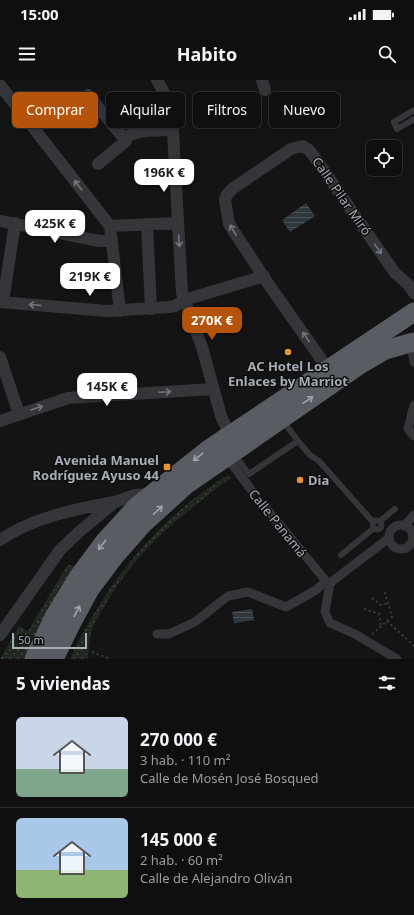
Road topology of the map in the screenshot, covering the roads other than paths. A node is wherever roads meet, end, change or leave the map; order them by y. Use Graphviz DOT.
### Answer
graph roads {
  1 [pos="157,80"];
  2 [pos="3,85"];
  3 [pos="98,108"];
  4 [pos="414,110"];
  5 [pos="414,119"];
  6 [pos="173,130"];
  7 [pos="124,138"];
  8 [pos="98,164"];
  9 [pos="0,221"];
  10 [pos="15,223"];
  11 [pos="178,223"];
  12 [pos="147,224"];
  13 [pos="110,226"];
  14 [pos="112,241"];
  15 [pos="264,276"];
  16 [pos="414,293"];
  17 [pos="0,300"];
  18 [pos="184,300"];
  19 [pos="151,309"];
  20 [pos="120,311"];
  21 [pos="414,312"];
  22 [pos="413,346"];
  23 [pos="0,357"];
  24 [pos="414,362"];
  25 [pos="328,369"];
  26 [pos="213,389"];
  27 [pos="414,405"];
  28 [pos="19,414"];
  29 [pos="282,419"];
  30 [pos="0,421"];
  31 [pos="414,436"];
  32 [pos="298,440"];
  33 [pos="235,448"];
  34 [pos="252,491"];
  35 [pos="151,494"];
  36 [pos="115,502"];
  37 [pos="266,508"];
  38 [pos="395,509"];
  39 [pos="414,515"];
  40 [pos="380,521"];
  41 [pos="373,522"];
  42 [pos="404,526"];
  43 [pos="374,528"];
  44 [pos="389,538"];
  45 [pos="0,540"];
  46 [pos="411,549"];
  47 [pos="341,555"];
  48 [pos="328,582"];
  49 [pos="157,634"];
  50 [pos="0,635"];
  51 [pos="34,659"];
  52 [pos="54,659"];
  53 [pos="397,659"];
  1 -- 6 [label="street"];
  13 -- 2 [label="street, one-way"];
  3 -- 7 [label="street"];
  4 -- 5 [label="lane"];
  6 -- 7 [label="street"];
  6 -- 11 [label="street"];
  7 -- 8 [label="street"];
  9 -- 10 [label="street"];
  10 -- 14 [label="street"];
  10 -- 17 [label="street"];
  11 -- 12 [label="street"];
  11 -- 18 [label="street, one-way"];
  12 -- 13 [label="street"];
  12 -- 19 [label="street"];
  13 -- 14 [label="street"];
  14 -- 20 [label="street"];
  15 -- 16 [label="street, Calle Pilar Miró, one-way"];
  15 -- 18 [label="street"];
  25 -- 15 [label="street, Calle Pilar Miró, one-way"];
  20 -- 17 [label="street, one-way"];
  18 -- 19 [label="street"];
  18 -- 26 [label="street"];
  19 -- 20 [label="street"];
  21 -- 25 [label="highway"];
  22 -- 24 [label="street"];
  29 -- 22 [label="highway, one-way"];
  23 -- 28 [label="street"];
  25 -- 33 [label="highway"];
  28 -- 26 [label="street, one-way"];
  26 -- 33 [label="street"];
  27 -- 31 [label="street"];
  28 -- 30 [label="street"];
  29 -- 32 [label="lane"];
  29 -- 33 [label="highway"];
  32 -- 33 [label="lane"];
  32 -- 41 [label="lane"];
  33 -- 34 [label="street, Calle Panamá"];
  33 -- 35 [label="highway, one-way"];
  52 -- 33 [label="highway, one-way"];
  35 -- 36 [label="street"];
  35 -- 51 [label="highway, one-way"];
  36 -- 45 [label="street"];
  36 -- 50 [label="street"];
  37 -- 48 [label="street, Calle Panamá"];
  38 -- 40 [label="lane"];
  39 -- 42 [label="street"];
  40 -- 41 [label="lane"];
  40 -- 43 [label="lane"];
  41 -- 43 [label="lane"];
  42 -- 44 [label="street"];
  42 -- 46 [label="street"];
  43 -- 47 [label="lane"];
  44 -- 46 [label="street"];
  44 -- 48 [label="street"];
  48 -- 49 [label="street"];
  48 -- 53 [label="street"];
}
